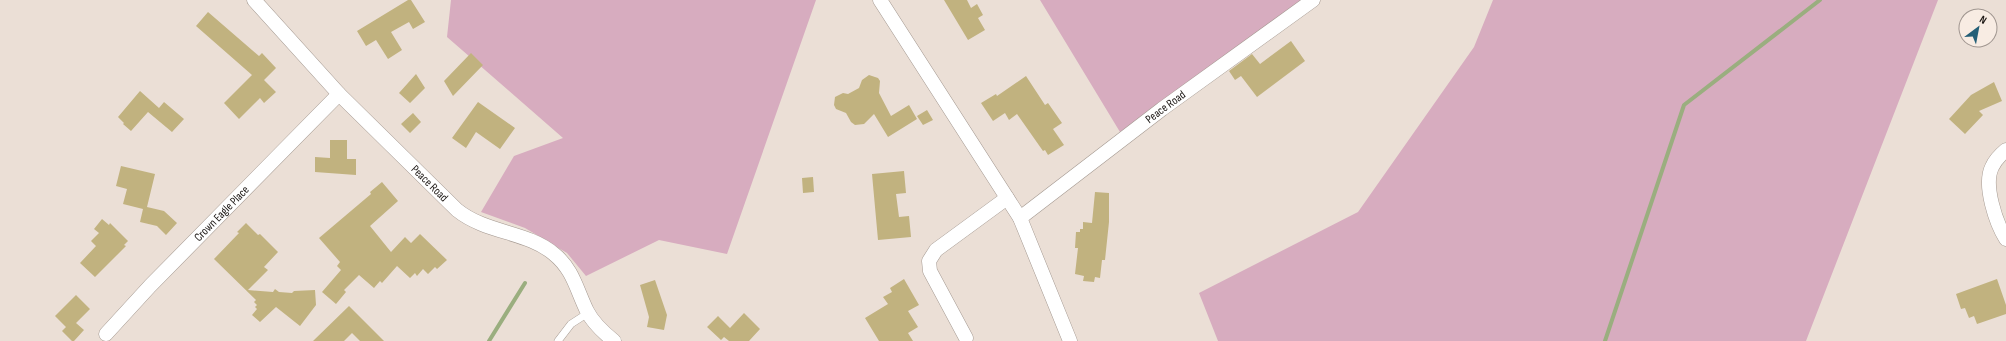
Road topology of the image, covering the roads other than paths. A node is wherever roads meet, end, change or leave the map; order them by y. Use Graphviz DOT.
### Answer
graph roads {
  1 [pos="254,0"];
  2 [pos="880,0"];
  3 [pos="1313,0"];
  4 [pos="339,94"];
  5 [pos="2006,150"];
  6 [pos="1007,198"];
  7 [pos="1020,218"];
  8 [pos="2006,239"];
  9 [pos="588,313"];
  10 [pos="106,334"];
  11 [pos="966,338"];
  12 [pos="558,341"];
  13 [pos="614,341"];
  14 [pos="1070,341"];
  1 -- 4 [label="street, Peace Road"];
  2 -- 6 [label="street"];
  3 -- 7 [label="street, Peace Road"];
  4 -- 9 [label="street, Peace Road"];
  4 -- 10 [label="street, Crown Eagle Place"];
  5 -- 8 [label="street"];
  6 -- 7 [label="street"];
  6 -- 11 [label="street"];
  7 -- 14 [label="street"];
  9 -- 12 [label="lane"];
  9 -- 13 [label="street, Peace Road"];
}
